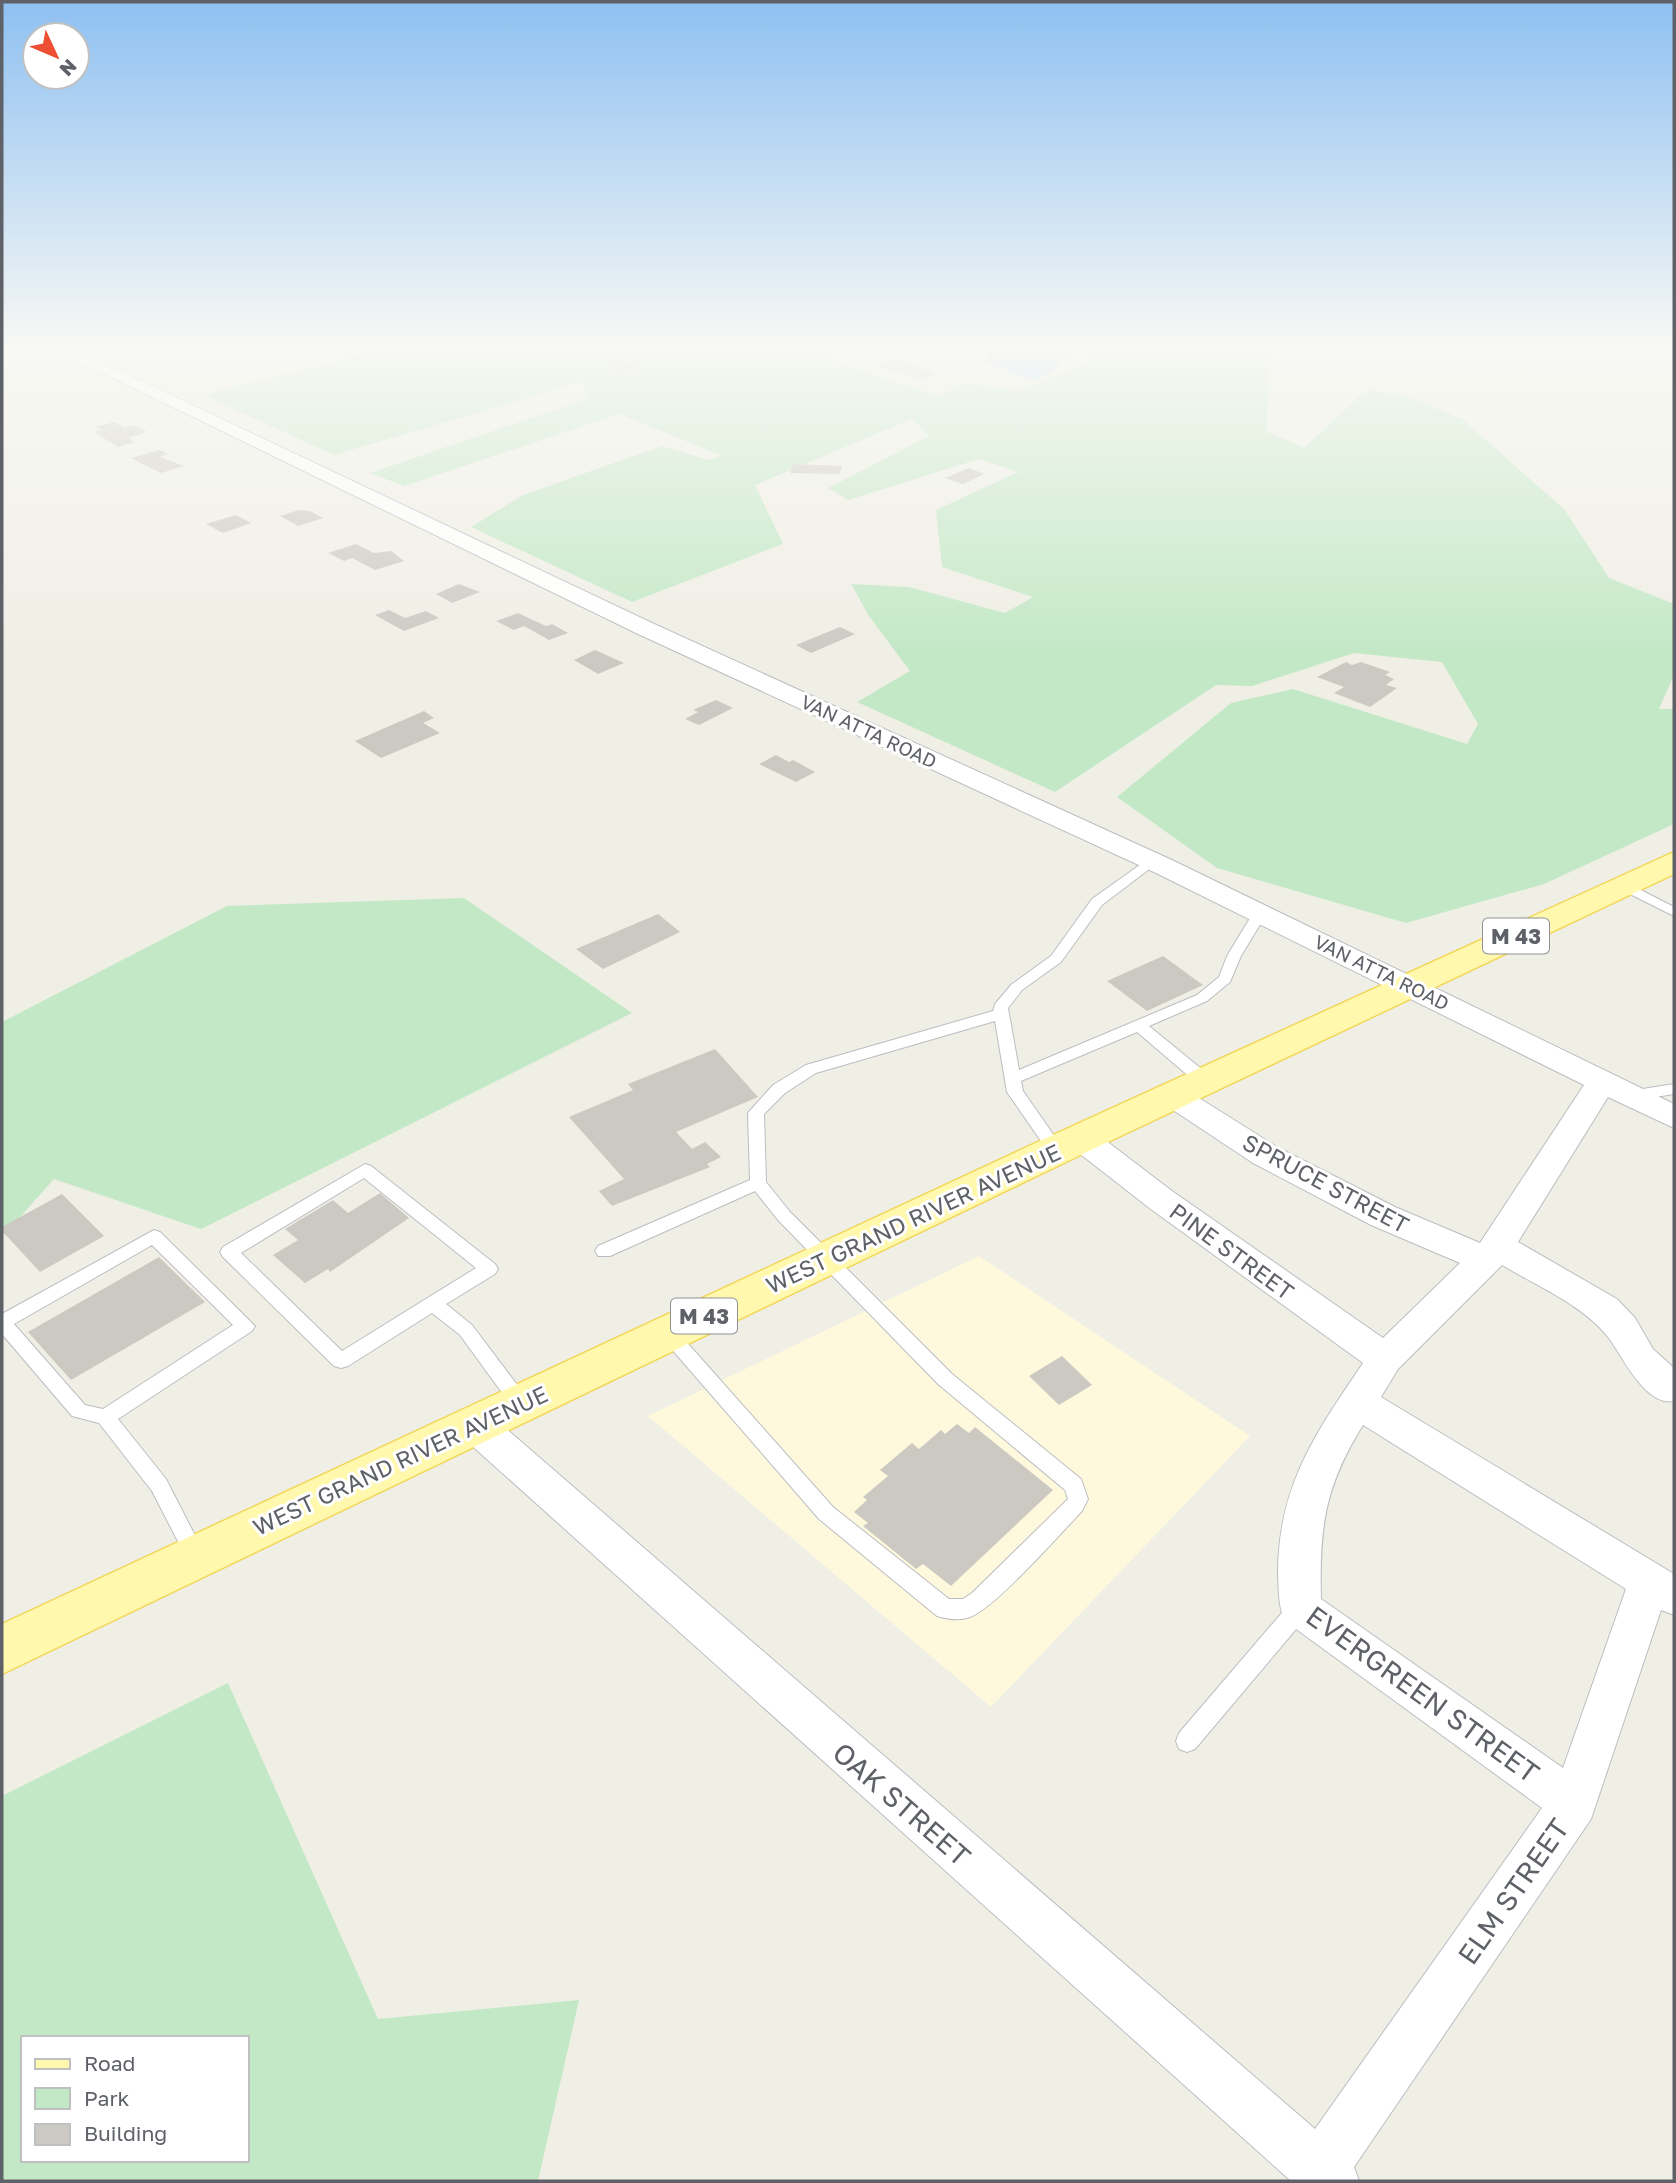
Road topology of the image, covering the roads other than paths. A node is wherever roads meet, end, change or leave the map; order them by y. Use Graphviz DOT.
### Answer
graph roads {
  1 [pos="274,451"];
  2 [pos="1151,861"];
  3 [pos="1674,862"];
  4 [pos="1625,886"];
  5 [pos="1674,912"];
  6 [pos="1260,913"];
  7 [pos="1408,985"];
  8 [pos="1001,1014"];
  9 [pos="1138,1025"];
  10 [pos="1012,1079"];
  11 [pos="1188,1088"];
  12 [pos="1616,1089"];
  13 [pos="1674,1089"];
  14 [pos="1674,1116"];
  15 [pos="1069,1144"];
  16 [pos="758,1183"];
  17 [pos="604,1251"];
  18 [pos="1492,1253"];
  19 [pos="827,1258"];
  20 [pos="433,1304"];
  21 [pos="2,1322"];
  22 [pos="668,1333"];
  23 [pos="1385,1359"];
  24 [pos="1670,1387"];
  25 [pos="1356,1401"];
  26 [pos="520,1403"];
  27 [pos="105,1417"];
  28 [pos="474,1424"];
  29 [pos="196,1558"];
  30 [pos="1662,1589"];
  31 [pos="1300,1608"];
  32 [pos="2,1650"];
  33 [pos="1187,1741"];
  34 [pos="1574,1803"];
  35 [pos="1326,2176"];
  1 -- 2 [label="street, VAN ATTA ROAD"];
  2 -- 6 [label="street, VAN ATTA ROAD"];
  2 -- 8 [label="lane"];
  3 -- 4 [label="main road, WEST GRAND RIVER AVENUE / M 43"];
  4 -- 5 [label="lane"];
  4 -- 7 [label="main road, WEST GRAND RIVER AVENUE / M 43"];
  6 -- 7 [label="street, VAN ATTA ROAD"];
  6 -- 9 [label="lane"];
  7 -- 11 [label="main road, WEST GRAND RIVER AVENUE / M 43"];
  7 -- 12 [label="street, VAN ATTA ROAD"];
  8 -- 10 [label="lane"];
  8 -- 16 [label="lane"];
  9 -- 10 [label="lane"];
  9 -- 11 [label="lane"];
  10 -- 15 [label="lane"];
  11 -- 15 [label="main road, WEST GRAND RIVER AVENUE / M 43"];
  11 -- 18 [label="street, SPRUCE STREET"];
  12 -- 13 [label="lane"];
  12 -- 14 [label="street, VAN ATTA ROAD"];
  12 -- 18 [label="street, EVERGREEN STREET"];
  15 -- 19 [label="main road, WEST GRAND RIVER AVENUE / M 43"];
  15 -- 23 [label="street, PINE STREET"];
  16 -- 17 [label="lane"];
  16 -- 19 [label="lane"];
  18 -- 23 [label="street, EVERGREEN STREET"];
  18 -- 24 [label="street, SPRUCE STREET"];
  19 -- 22 [label="main road, WEST GRAND RIVER AVENUE / M 43"];
  19 -- 22 [label="lane"];
  20 -- 20 [label="lane"];
  20 -- 26 [label="lane"];
  21 -- 27 [label="lane"];
  21 -- 27 [label="lane"];
  22 -- 26 [label="main road, WEST GRAND RIVER AVENUE / M 43"];
  23 -- 25 [label="street, EVERGREEN STREET"];
  25 -- 30 [label="street"];
  25 -- 31 [label="street, EVERGREEN STREET"];
  26 -- 28 [label="main road, WEST GRAND RIVER AVENUE / M 43"];
  27 -- 29 [label="lane"];
  28 -- 29 [label="main road, WEST GRAND RIVER AVENUE / M 43"];
  28 -- 35 [label="street, OAK STREET"];
  29 -- 32 [label="main road, WEST GRAND RIVER AVENUE / M 43"];
  30 -- 34 [label="street, ELM STREET"];
  31 -- 33 [label="lane"];
  31 -- 34 [label="street, EVERGREEN STREET"];
  34 -- 35 [label="street, ELM STREET"];
}
